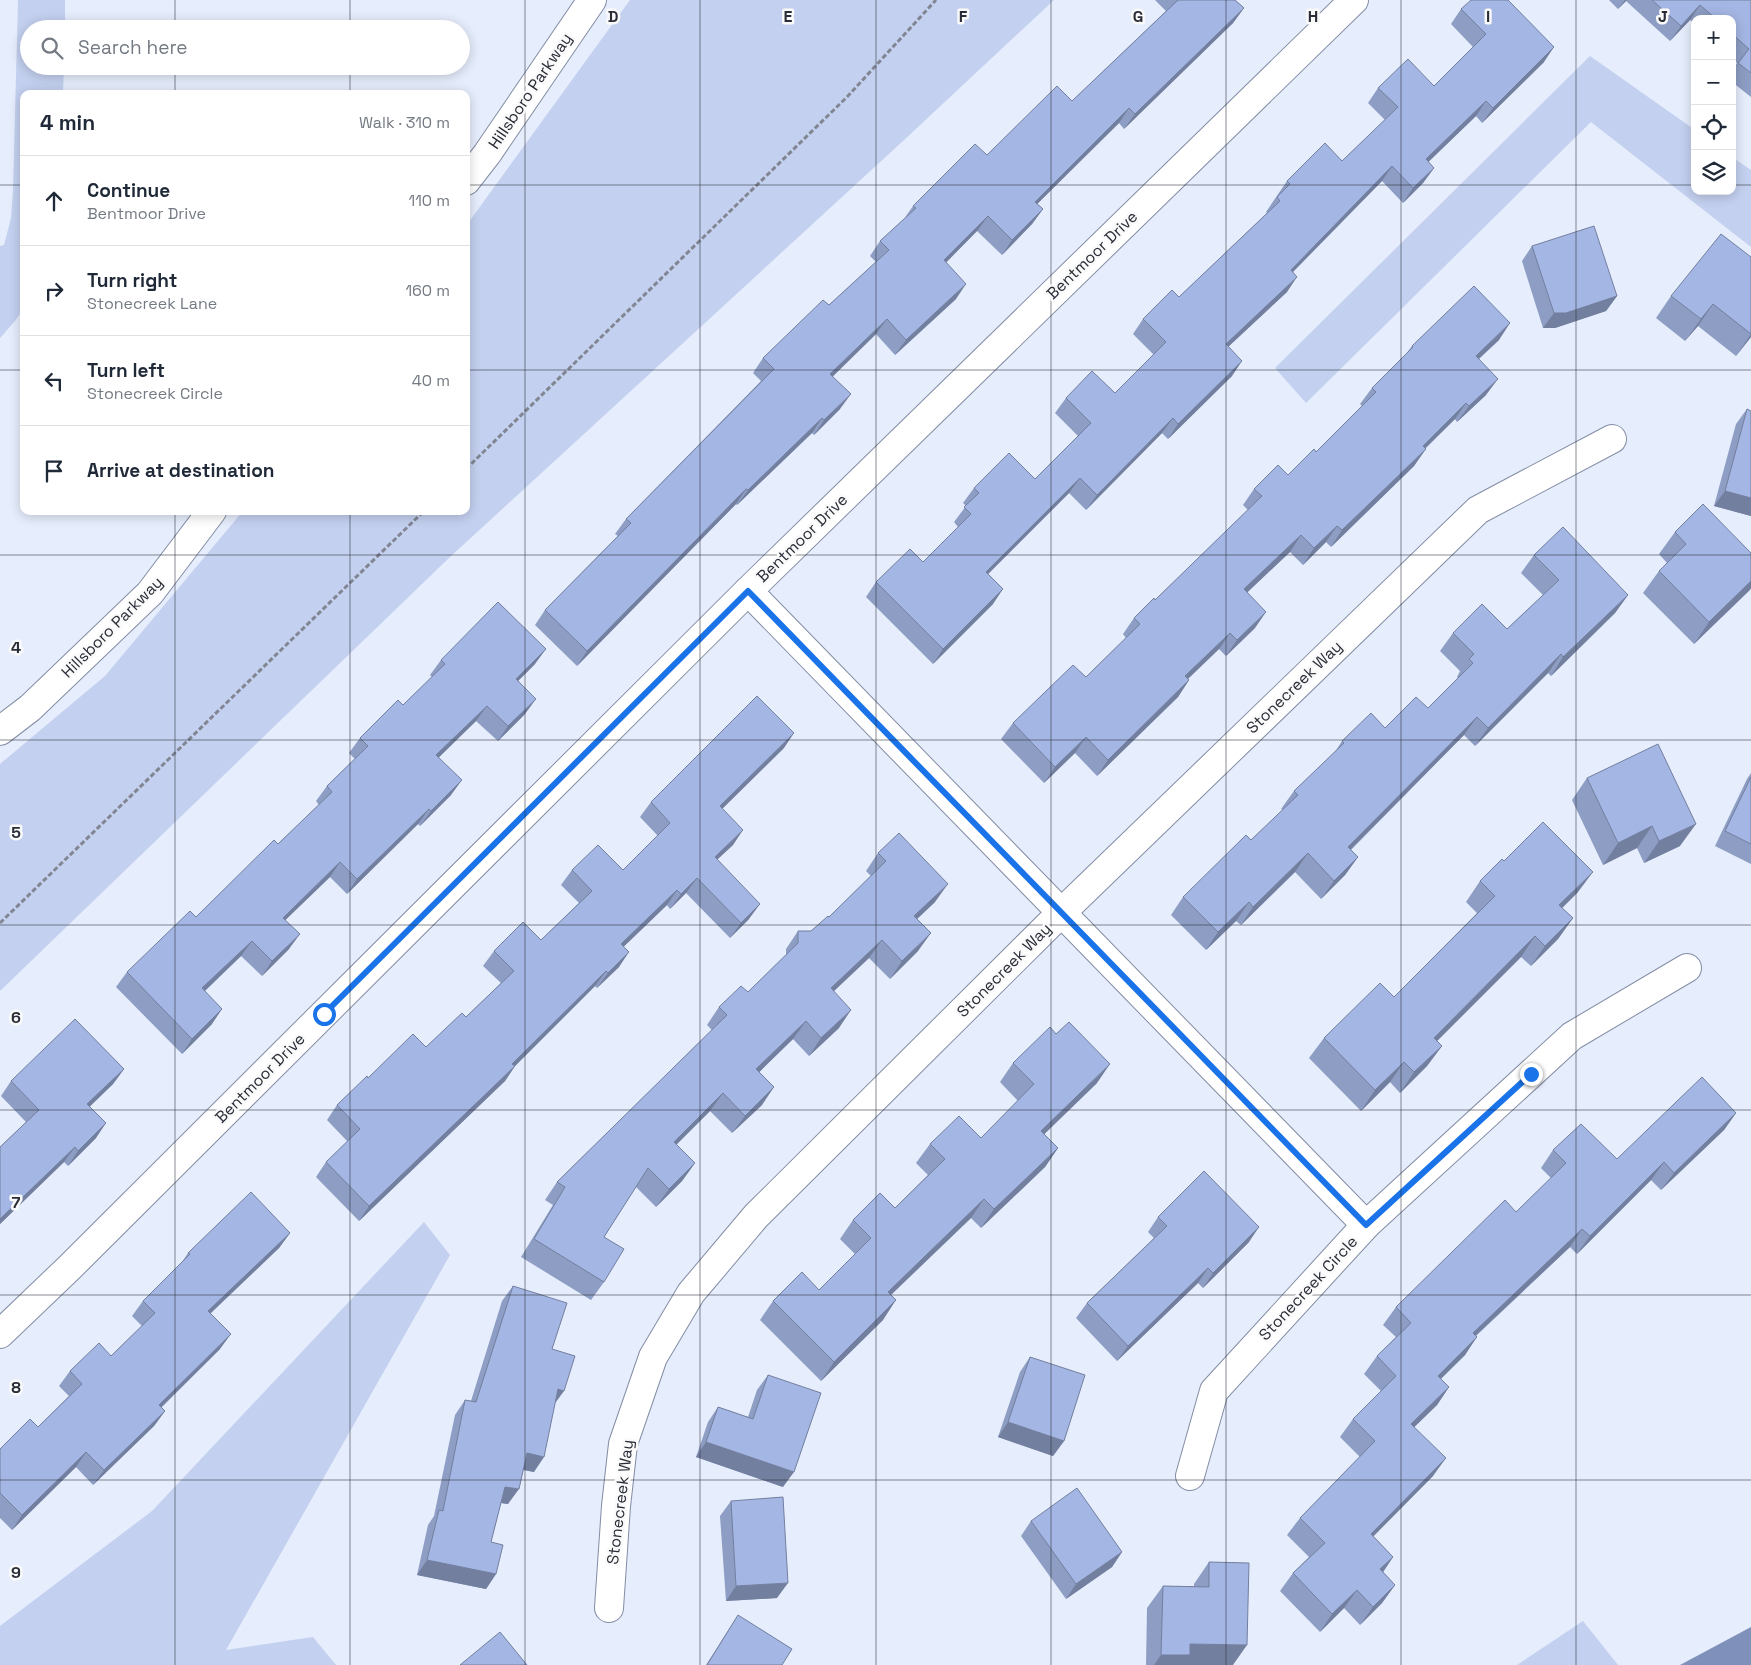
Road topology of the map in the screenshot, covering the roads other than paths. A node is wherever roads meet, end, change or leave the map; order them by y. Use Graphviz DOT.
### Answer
graph roads {
  1 [pos="592,0"];
  2 [pos="1354,0"];
  3 [pos="470,175"];
  4 [pos="1612,439"];
  5 [pos="209,515"];
  6 [pos="748,591"];
  7 [pos="0,731"];
  8 [pos="1062,913"];
  9 [pos="1687,968"];
  10 [pos="1366,1225"];
  11 [pos="0,1334"];
  12 [pos="1190,1476"];
  13 [pos="609,1608"];
  1 -- 3 [label="street, Hillsboro Parkway"];
  2 -- 6 [label="street, Bentmoor Drive"];
  4 -- 8 [label="street, Stonecreek Way"];
  5 -- 7 [label="street, Hillsboro Parkway"];
  6 -- 8 [label="street"];
  6 -- 11 [label="street, Bentmoor Drive"];
  8 -- 10 [label="street"];
  8 -- 13 [label="street, Stonecreek Way"];
  9 -- 10 [label="street, Stonecreek Circle"];
  10 -- 12 [label="street, Stonecreek Circle"];
}
